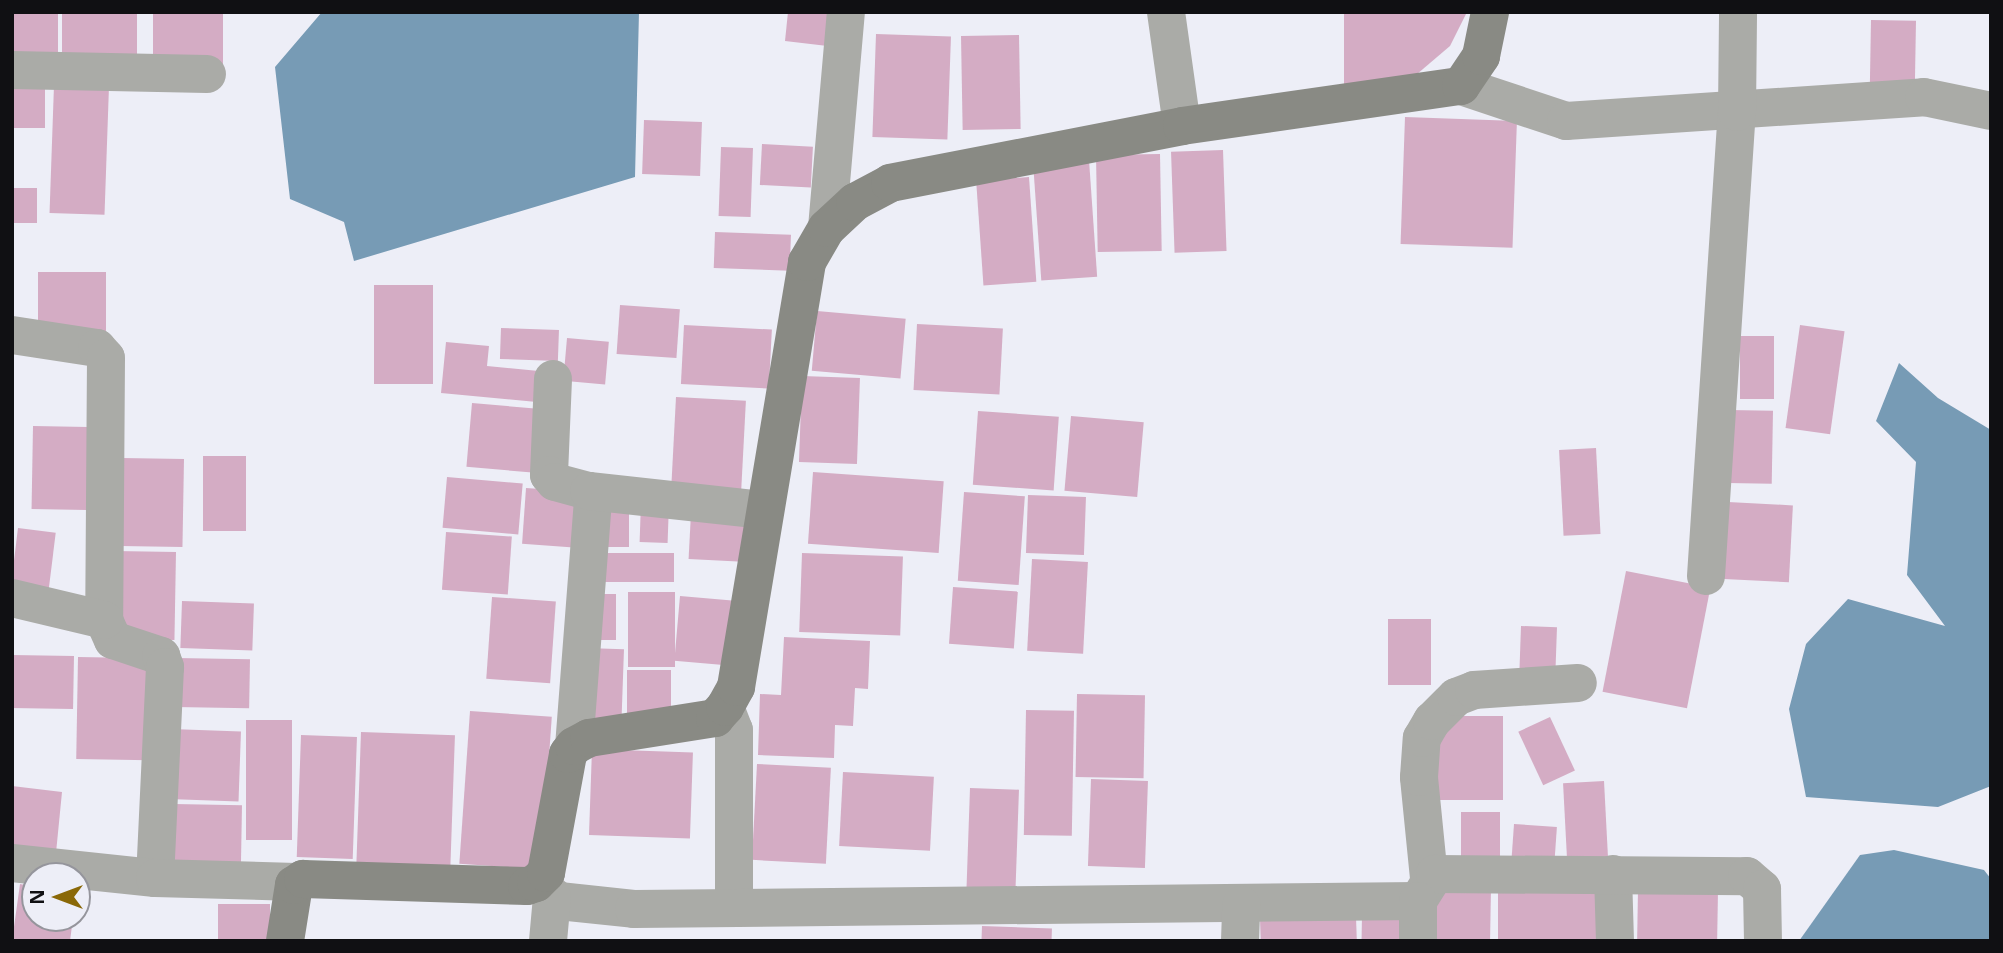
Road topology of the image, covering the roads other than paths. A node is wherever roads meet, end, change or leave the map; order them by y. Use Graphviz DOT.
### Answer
graph roads {
  1 [pos="846,12"];
  2 [pos="1166,12"];
  3 [pos="1490,12"];
  4 [pos="1738,12"];
  5 [pos="12,70"];
  6 [pos="207,74"];
  7 [pos="1461,86"];
  8 [pos="1991,111"];
  9 [pos="1737,112"];
  10 [pos="1182,125"];
  11 [pos="827,228"];
  12 [pos="12,335"];
  13 [pos="553,379"];
  14 [pos="589,491"];
  15 [pos="764,510"];
  16 [pos="1706,576"];
  17 [pos="12,598"];
  18 [pos="104,620"];
  19 [pos="1578,683"];
  20 [pos="725,707"];
  21 [pos="574,746"];
  22 [pos="12,863"];
  23 [pos="1613,874"];
  24 [pos="155,878"];
  25 [pos="296,882"];
  26 [pos="1423,889"];
  27 [pos="544,890"];
  28 [pos="734,908"];
  29 [pos="1241,923"];
  30 [pos="285,941"];
  31 [pos="548,941"];
  32 [pos="1418,941"];
  33 [pos="1615,941"];
  34 [pos="1763,941"];
  1 -- 11 [label="street"];
  2 -- 10 [label="street"];
  3 -- 7 [label="street"];
  4 -- 9 [label="street"];
  5 -- 6 [label="street"];
  7 -- 9 [label="street"];
  7 -- 10 [label="street"];
  8 -- 9 [label="street"];
  9 -- 16 [label="street"];
  10 -- 11 [label="street"];
  11 -- 15 [label="street"];
  12 -- 18 [label="street"];
  13 -- 14 [label="street"];
  14 -- 15 [label="street"];
  14 -- 21 [label="street"];
  15 -- 20 [label="street"];
  17 -- 18 [label="street"];
  18 -- 24 [label="street"];
  19 -- 26 [label="street"];
  20 -- 21 [label="street"];
  20 -- 28 [label="street"];
  21 -- 27 [label="street"];
  22 -- 24 [label="street"];
  23 -- 26 [label="street"];
  23 -- 33 [label="street"];
  23 -- 34 [label="street"];
  24 -- 25 [label="street"];
  25 -- 27 [label="street"];
  25 -- 30 [label="street"];
  26 -- 29 [label="street"];
  26 -- 32 [label="street"];
  27 -- 28 [label="street"];
  27 -- 31 [label="street"];
  28 -- 29 [label="street"];
}
